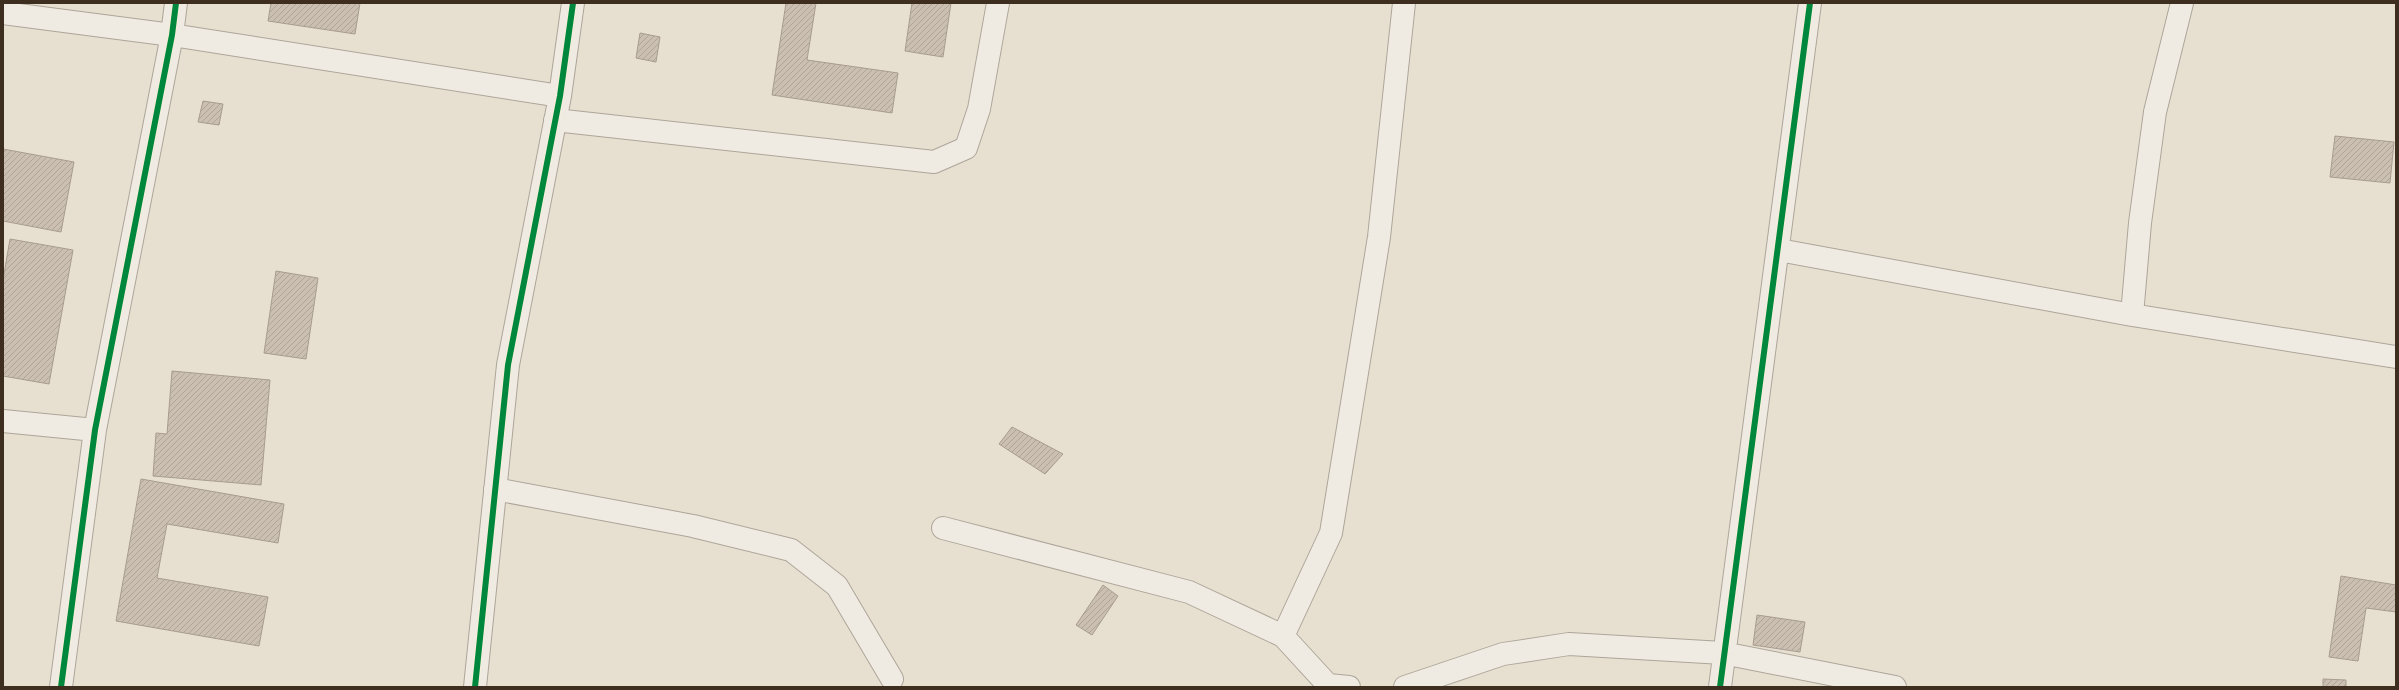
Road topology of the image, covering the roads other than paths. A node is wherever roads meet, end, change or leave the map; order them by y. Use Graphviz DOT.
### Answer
graph roads {
  1 [pos="176,3"];
  2 [pos="573,3"];
  3 [pos="998,3"];
  4 [pos="1404,3"];
  5 [pos="1810,3"];
  6 [pos="2182,3"];
  7 [pos="3,13"];
  8 [pos="172,35"];
  9 [pos="560,96"];
  10 [pos="555,120"];
  11 [pos="1778,250"];
  12 [pos="2132,315"];
  13 [pos="2396,357"];
  14 [pos="3,421"];
  15 [pos="95,430"];
  16 [pos="495,489"];
  17 [pos="943,528"];
  18 [pos="1283,636"];
  19 [pos="1723,653"];
  20 [pos="892,679"];
  21 [pos="1335,686"];
  22 [pos="61,687"];
  23 [pos="475,687"];
  24 [pos="1405,687"];
  25 [pos="1720,687"];
  26 [pos="1895,687"];
  1 -- 8 [label="street"];
  2 -- 9 [label="street"];
  3 -- 10 [label="street"];
  4 -- 18 [label="street"];
  5 -- 11 [label="street"];
  6 -- 12 [label="street"];
  7 -- 8 [label="street"];
  8 -- 9 [label="street"];
  8 -- 15 [label="street"];
  9 -- 10 [label="street"];
  10 -- 16 [label="street"];
  11 -- 12 [label="street"];
  11 -- 19 [label="street"];
  12 -- 13 [label="street"];
  14 -- 15 [label="street"];
  15 -- 22 [label="street"];
  16 -- 20 [label="street"];
  16 -- 23 [label="street"];
  17 -- 18 [label="street"];
  18 -- 21 [label="street"];
  19 -- 24 [label="street"];
  19 -- 25 [label="street"];
  19 -- 26 [label="street"];
}
